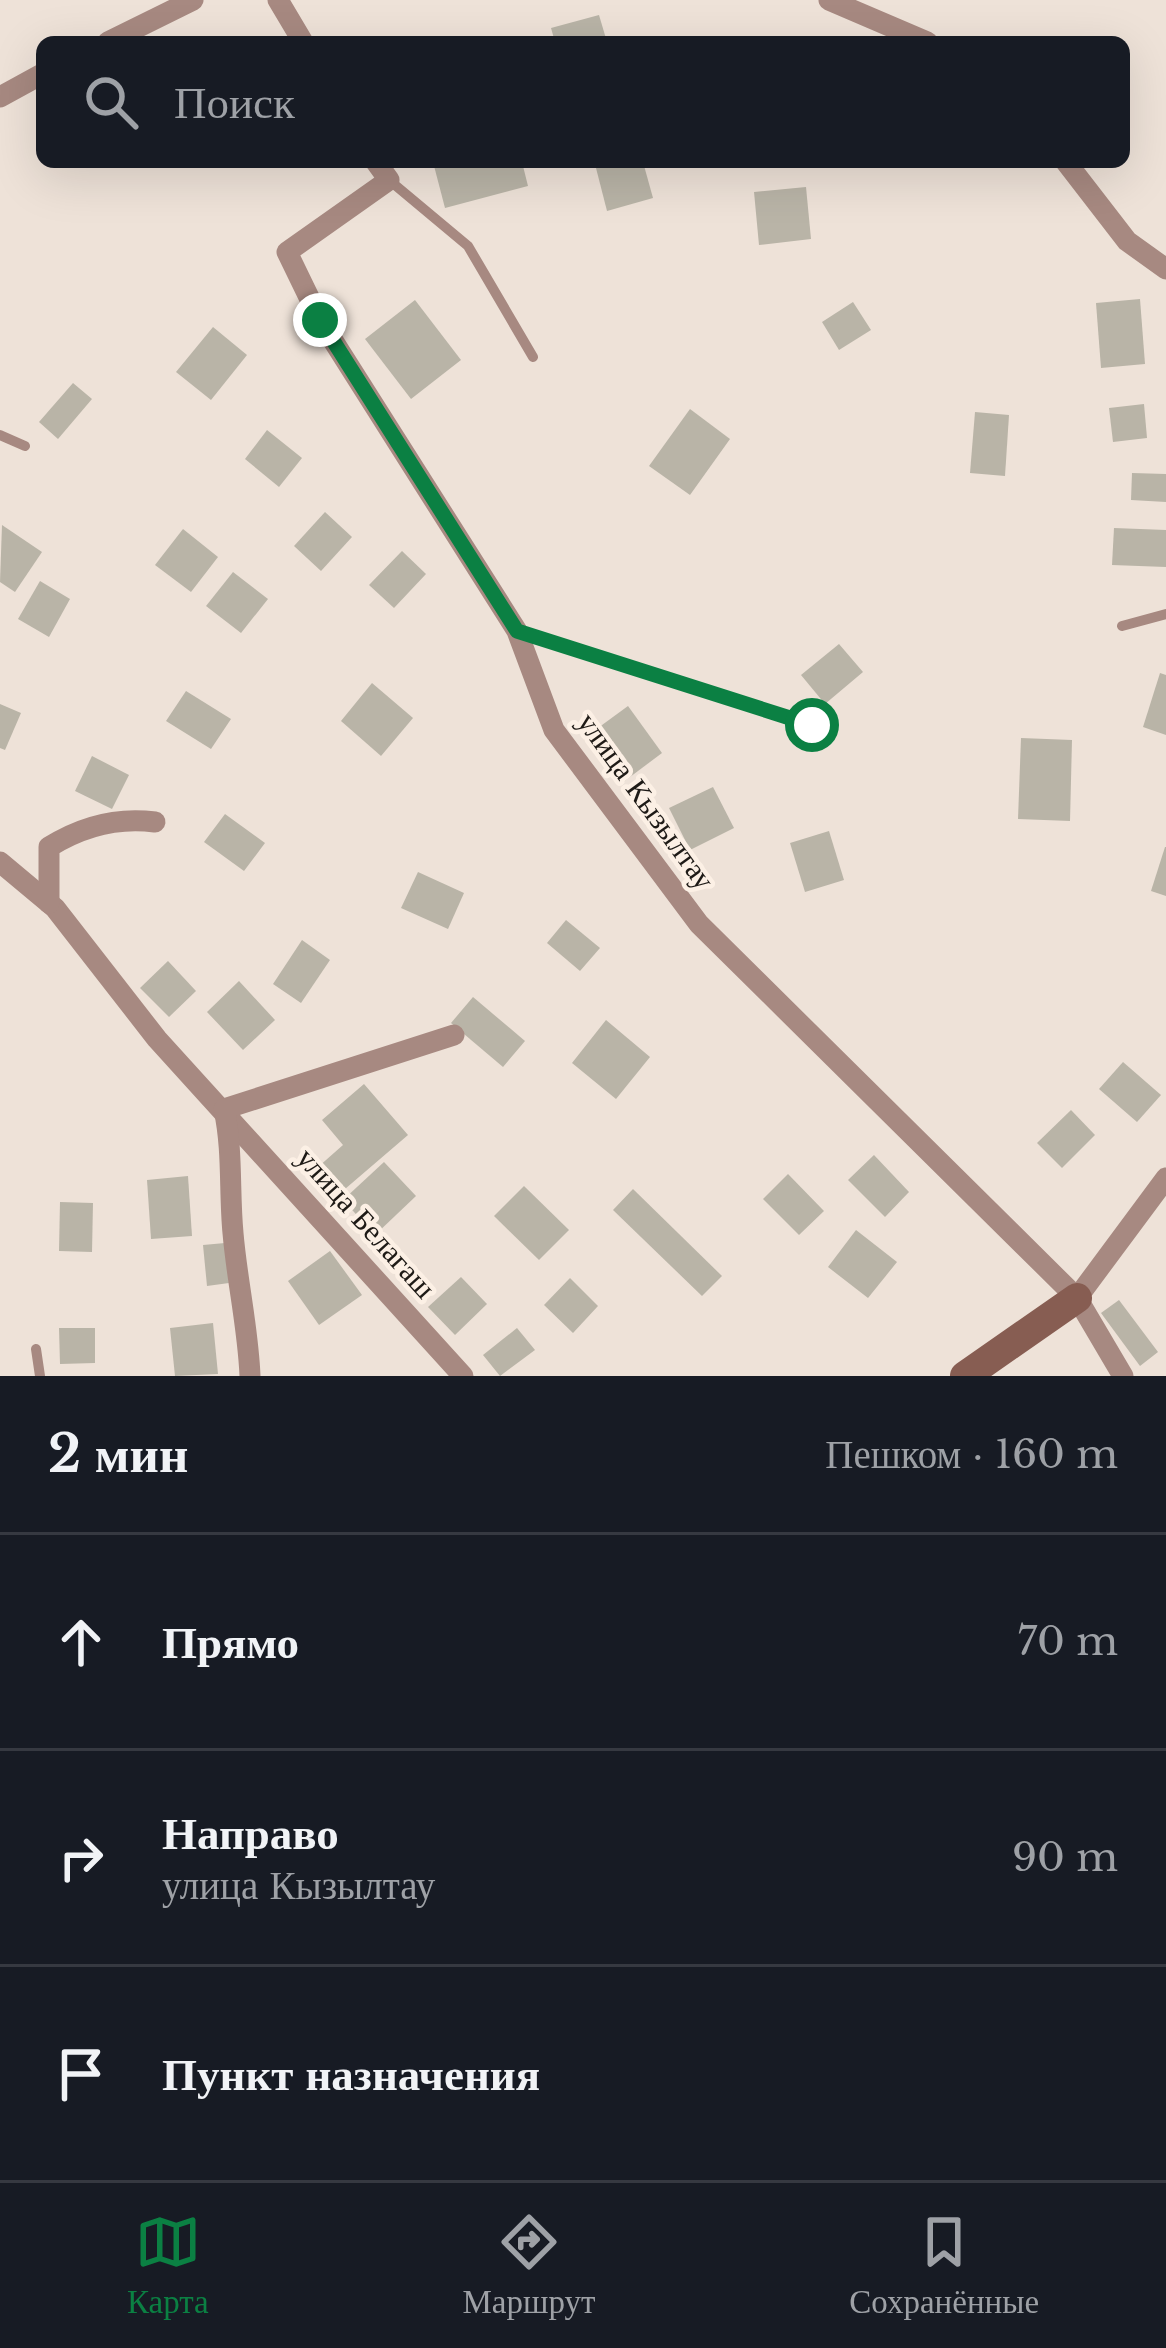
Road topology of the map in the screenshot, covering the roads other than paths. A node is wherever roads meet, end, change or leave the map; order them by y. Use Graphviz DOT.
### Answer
graph roads {
  1 [pos="278,0"];
  2 [pos="830,0"];
  3 [pos="182,3"];
  4 [pos="119,36"];
  5 [pos="299,36"];
  6 [pos="914,36"];
  7 [pos="36,77"];
  8 [pos="0,97"];
  9 [pos="1071,168"];
  10 [pos="382,171"];
  11 [pos="1166,269"];
  12 [pos="533,357"];
  13 [pos="0,435"];
  14 [pos="25,446"];
  15 [pos="1166,614"];
  16 [pos="1122,626"];
  17 [pos="517,631"];
  18 [pos="812,725"];
  19 [pos="155,822"];
  20 [pos="0,862"];
  21 [pos="49,902"];
  22 [pos="454,1035"];
  23 [pos="224,1109"];
  24 [pos="1166,1178"];
  25 [pos="1077,1298"];
  26 [pos="36,1349"];
  27 [pos="40,1376"];
  28 [pos="250,1376"];
  29 [pos="463,1376"];
  30 [pos="964,1376"];
  31 [pos="1123,1376"];
  1 -- 5 [label="street"];
  2 -- 6 [label="street"];
  3 -- 4 [label="street"];
  7 -- 8 [label="street"];
  9 -- 11 [label="street"];
  10 -- 12 [label="lane"];
  10 -- 17 [label="street, улица Кызылтау"];
  13 -- 14 [label="lane"];
  15 -- 16 [label="lane"];
  17 -- 18 [label="lane"];
  17 -- 25 [label="street, улица Кызылтау"];
  19 -- 21 [label="street"];
  20 -- 21 [label="street, улица Белагаш"];
  21 -- 23 [label="street, улица Белагаш"];
  22 -- 23 [label="street"];
  23 -- 28 [label="street"];
  23 -- 29 [label="street, улица Белагаш"];
  24 -- 25 [label="street"];
  25 -- 30 [label="street"];
  25 -- 31 [label="street, улица Кызылтау"];
  26 -- 27 [label="lane"];
}
